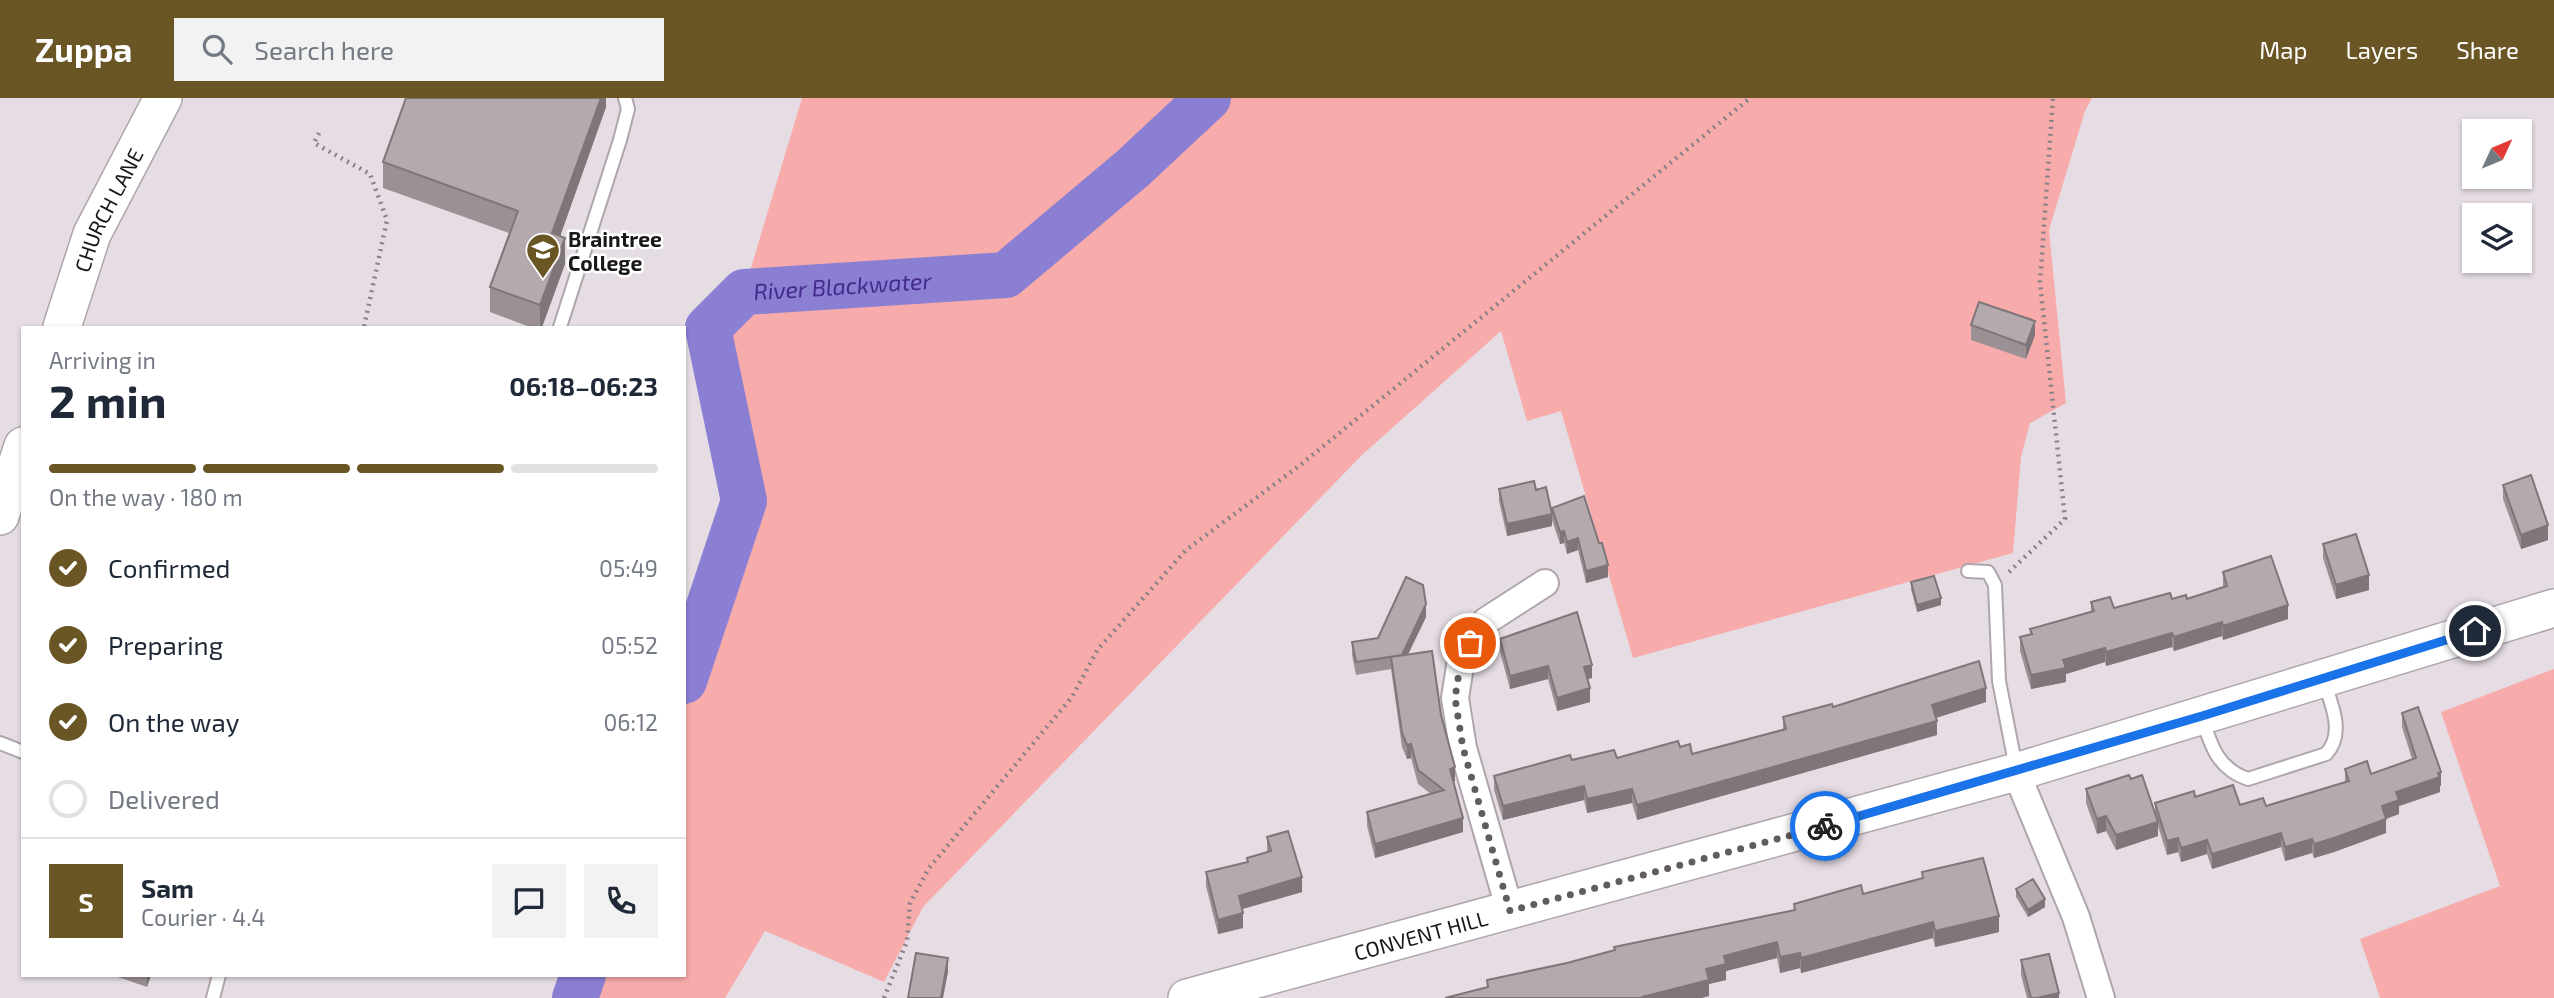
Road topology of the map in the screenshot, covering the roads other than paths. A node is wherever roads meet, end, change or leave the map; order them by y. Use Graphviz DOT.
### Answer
graph roads {
  1 [pos="163,98"];
  2 [pos="625,98"];
  3 [pos="62,326"];
  4 [pos="560,326"];
  5 [pos="21,452"];
  6 [pos="0,516"];
  7 [pos="1968,571"];
  8 [pos="1545,583"];
  9 [pos="2554,608"];
  10 [pos="2323,678"];
  11 [pos="2202,716"];
  12 [pos="0,743"];
  13 [pos="21,751"];
  14 [pos="2016,772"];
  15 [pos="1510,911"];
  16 [pos="218,977"];
  17 [pos="213,998"];
  18 [pos="1188,998"];
  19 [pos="2101,998"];
  1 -- 3 [label="main road, CHURCH LANE"];
  2 -- 4 [label="lane"];
  5 -- 6 [label="main road"];
  7 -- 14 [label="lane"];
  8 -- 15 [label="street"];
  9 -- 10 [label="main road, CONVENT HILL"];
  10 -- 11 [label="main road, CONVENT HILL"];
  10 -- 11 [label="lane"];
  11 -- 14 [label="main road, CONVENT HILL"];
  12 -- 13 [label="lane"];
  14 -- 15 [label="main road, CONVENT HILL"];
  14 -- 19 [label="street"];
  15 -- 18 [label="main road, CONVENT HILL"];
  16 -- 17 [label="lane"];
}
